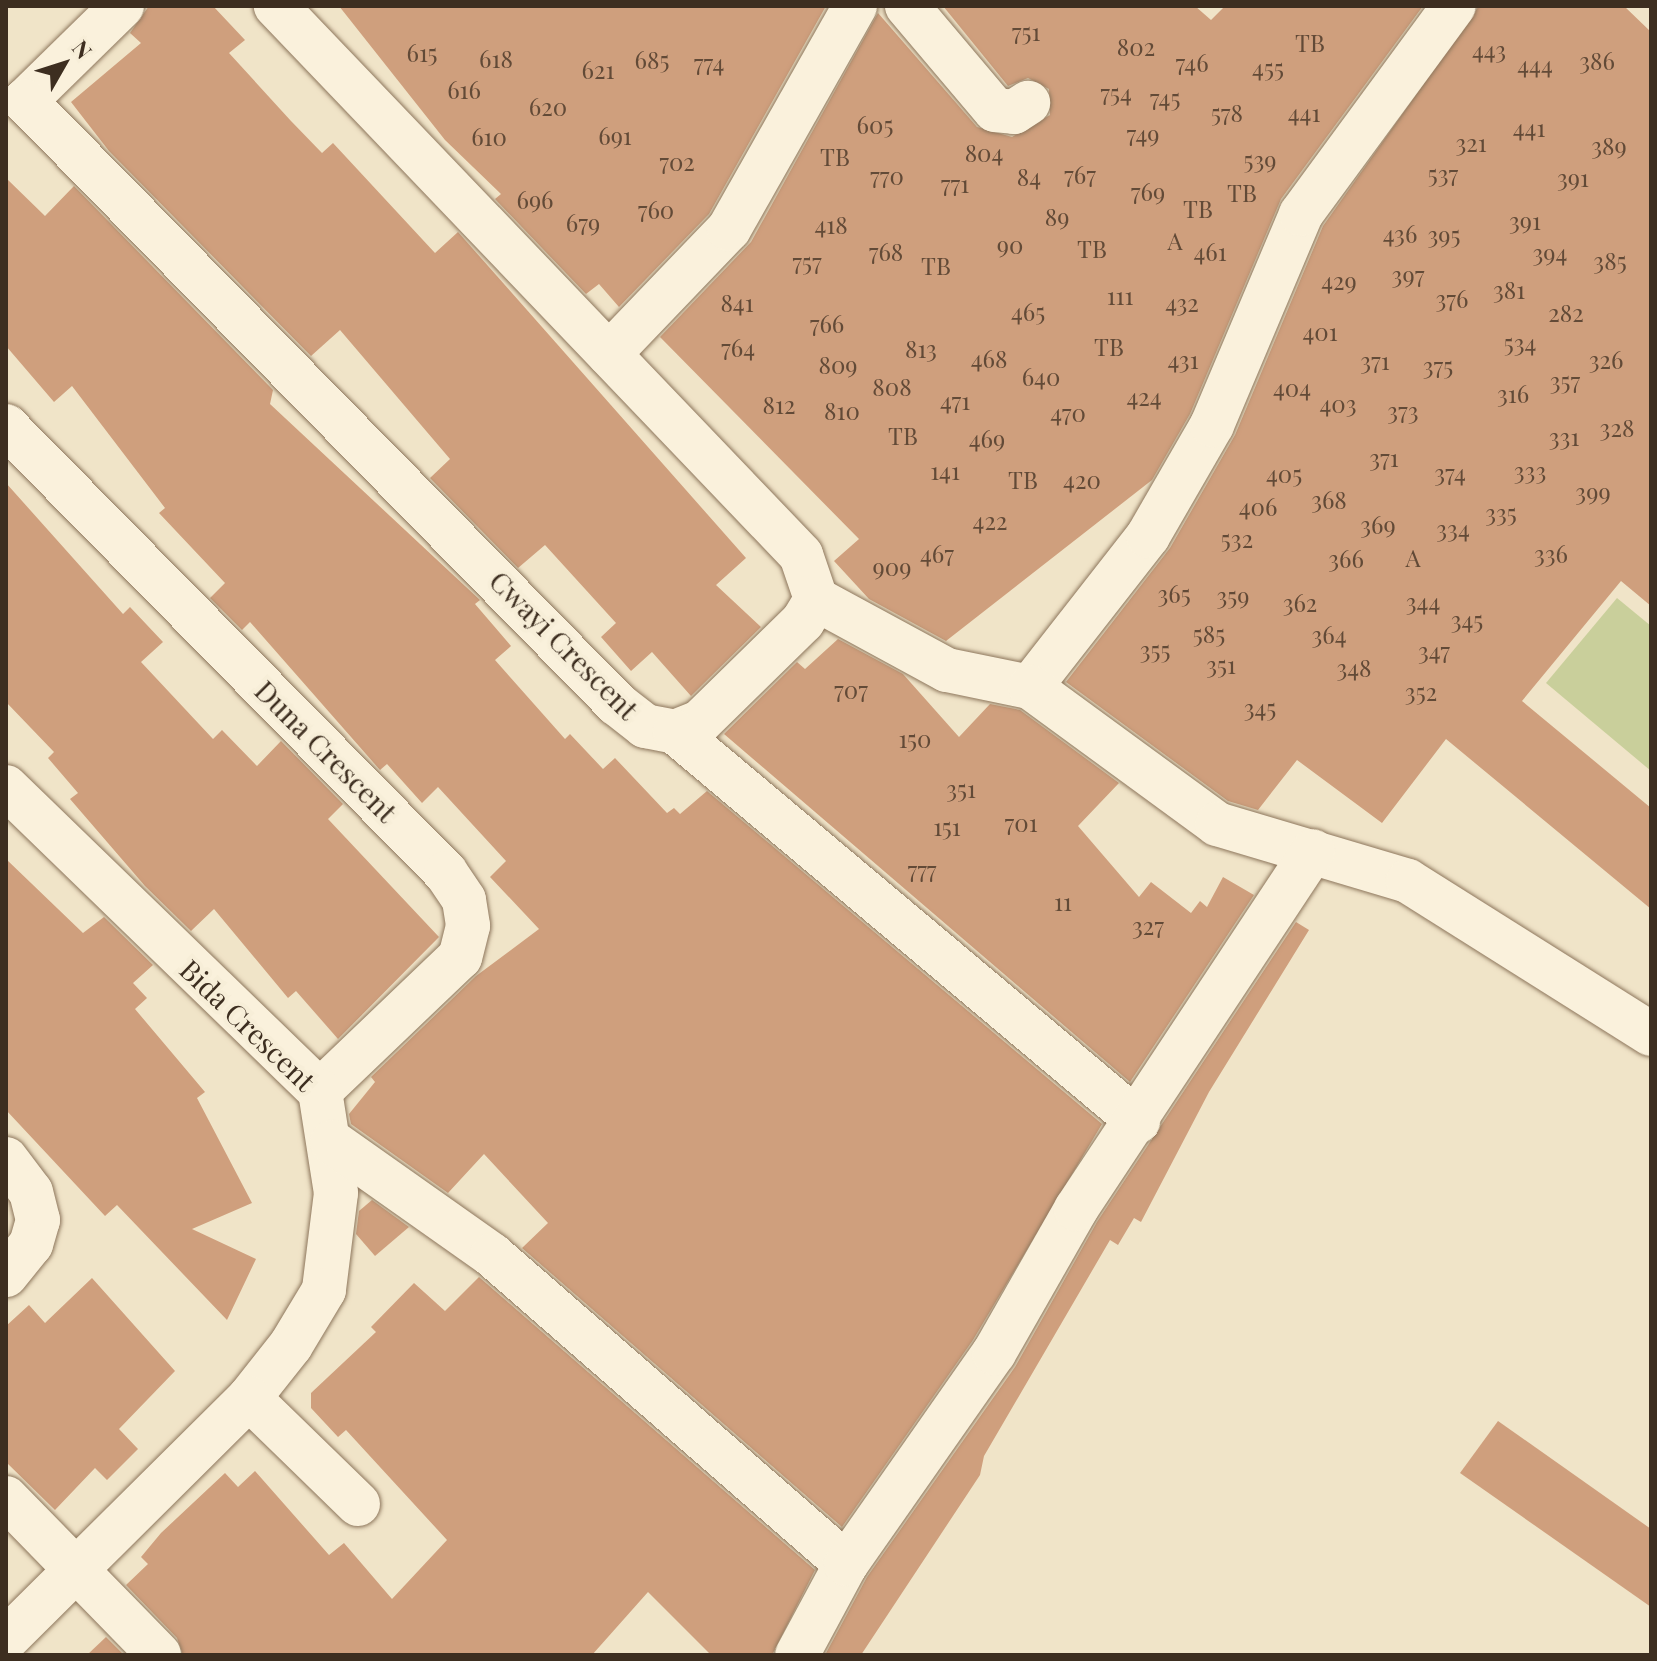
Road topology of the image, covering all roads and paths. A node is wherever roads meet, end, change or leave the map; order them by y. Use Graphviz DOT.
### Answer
graph roads {
  1 [pos="122,6"];
  2 [pos="276,6"];
  3 [pos="855,6"];
  4 [pos="907,6"];
  5 [pos="1454,6"];
  6 [pos="1028,103"];
  7 [pos="16,110"];
  8 [pos="609,354"];
  9 [pos="6,426"];
  10 [pos="816,599"];
  11 [pos="1030,687"];
  12 [pos="675,732"];
  13 [pos="6,787"];
  14 [pos="1313,851"];
  15 [pos="1651,1034"];
  16 [pos="320,1091"];
  17 [pos="1138,1121"];
  18 [pos="332,1142"];
  19 [pos="6,1159"];
  20 [pos="6,1275"];
  21 [pos="249,1398"];
  22 [pos="6,1498"];
  23 [pos="358,1504"];
  24 [pos="846,1564"];
  25 [pos="78,1568"];
  26 [pos="6,1639"];
  27 [pos="159,1655"];
  28 [pos="797,1655"];
  1 -- 7 [label="street, Cwayi Crescent"];
  2 -- 8 [label="street"];
  3 -- 8 [label="street"];
  4 -- 6 [label="street"];
  5 -- 11 [label="street"];
  7 -- 12 [label="street, Cwayi Crescent"];
  8 -- 10 [label="street"];
  9 -- 16 [label="street, Duna Crescent"];
  10 -- 11 [label="street"];
  10 -- 12 [label="street"];
  11 -- 14 [label="street"];
  12 -- 17 [label="street"];
  13 -- 16 [label="street, Bida Crescent"];
  14 -- 15 [label="street"];
  14 -- 17 [label="street"];
  16 -- 18 [label="street, Bida Crescent"];
  17 -- 24 [label="street"];
  18 -- 21 [label="street, Bida Crescent"];
  18 -- 24 [label="street"];
  19 -- 20 [label="street"];
  21 -- 23 [label="street"];
  21 -- 25 [label="street, Bida Crescent"];
  22 -- 25 [label="street"];
  24 -- 28 [label="street"];
  25 -- 26 [label="street, Bida Crescent"];
  25 -- 27 [label="street"];
}
